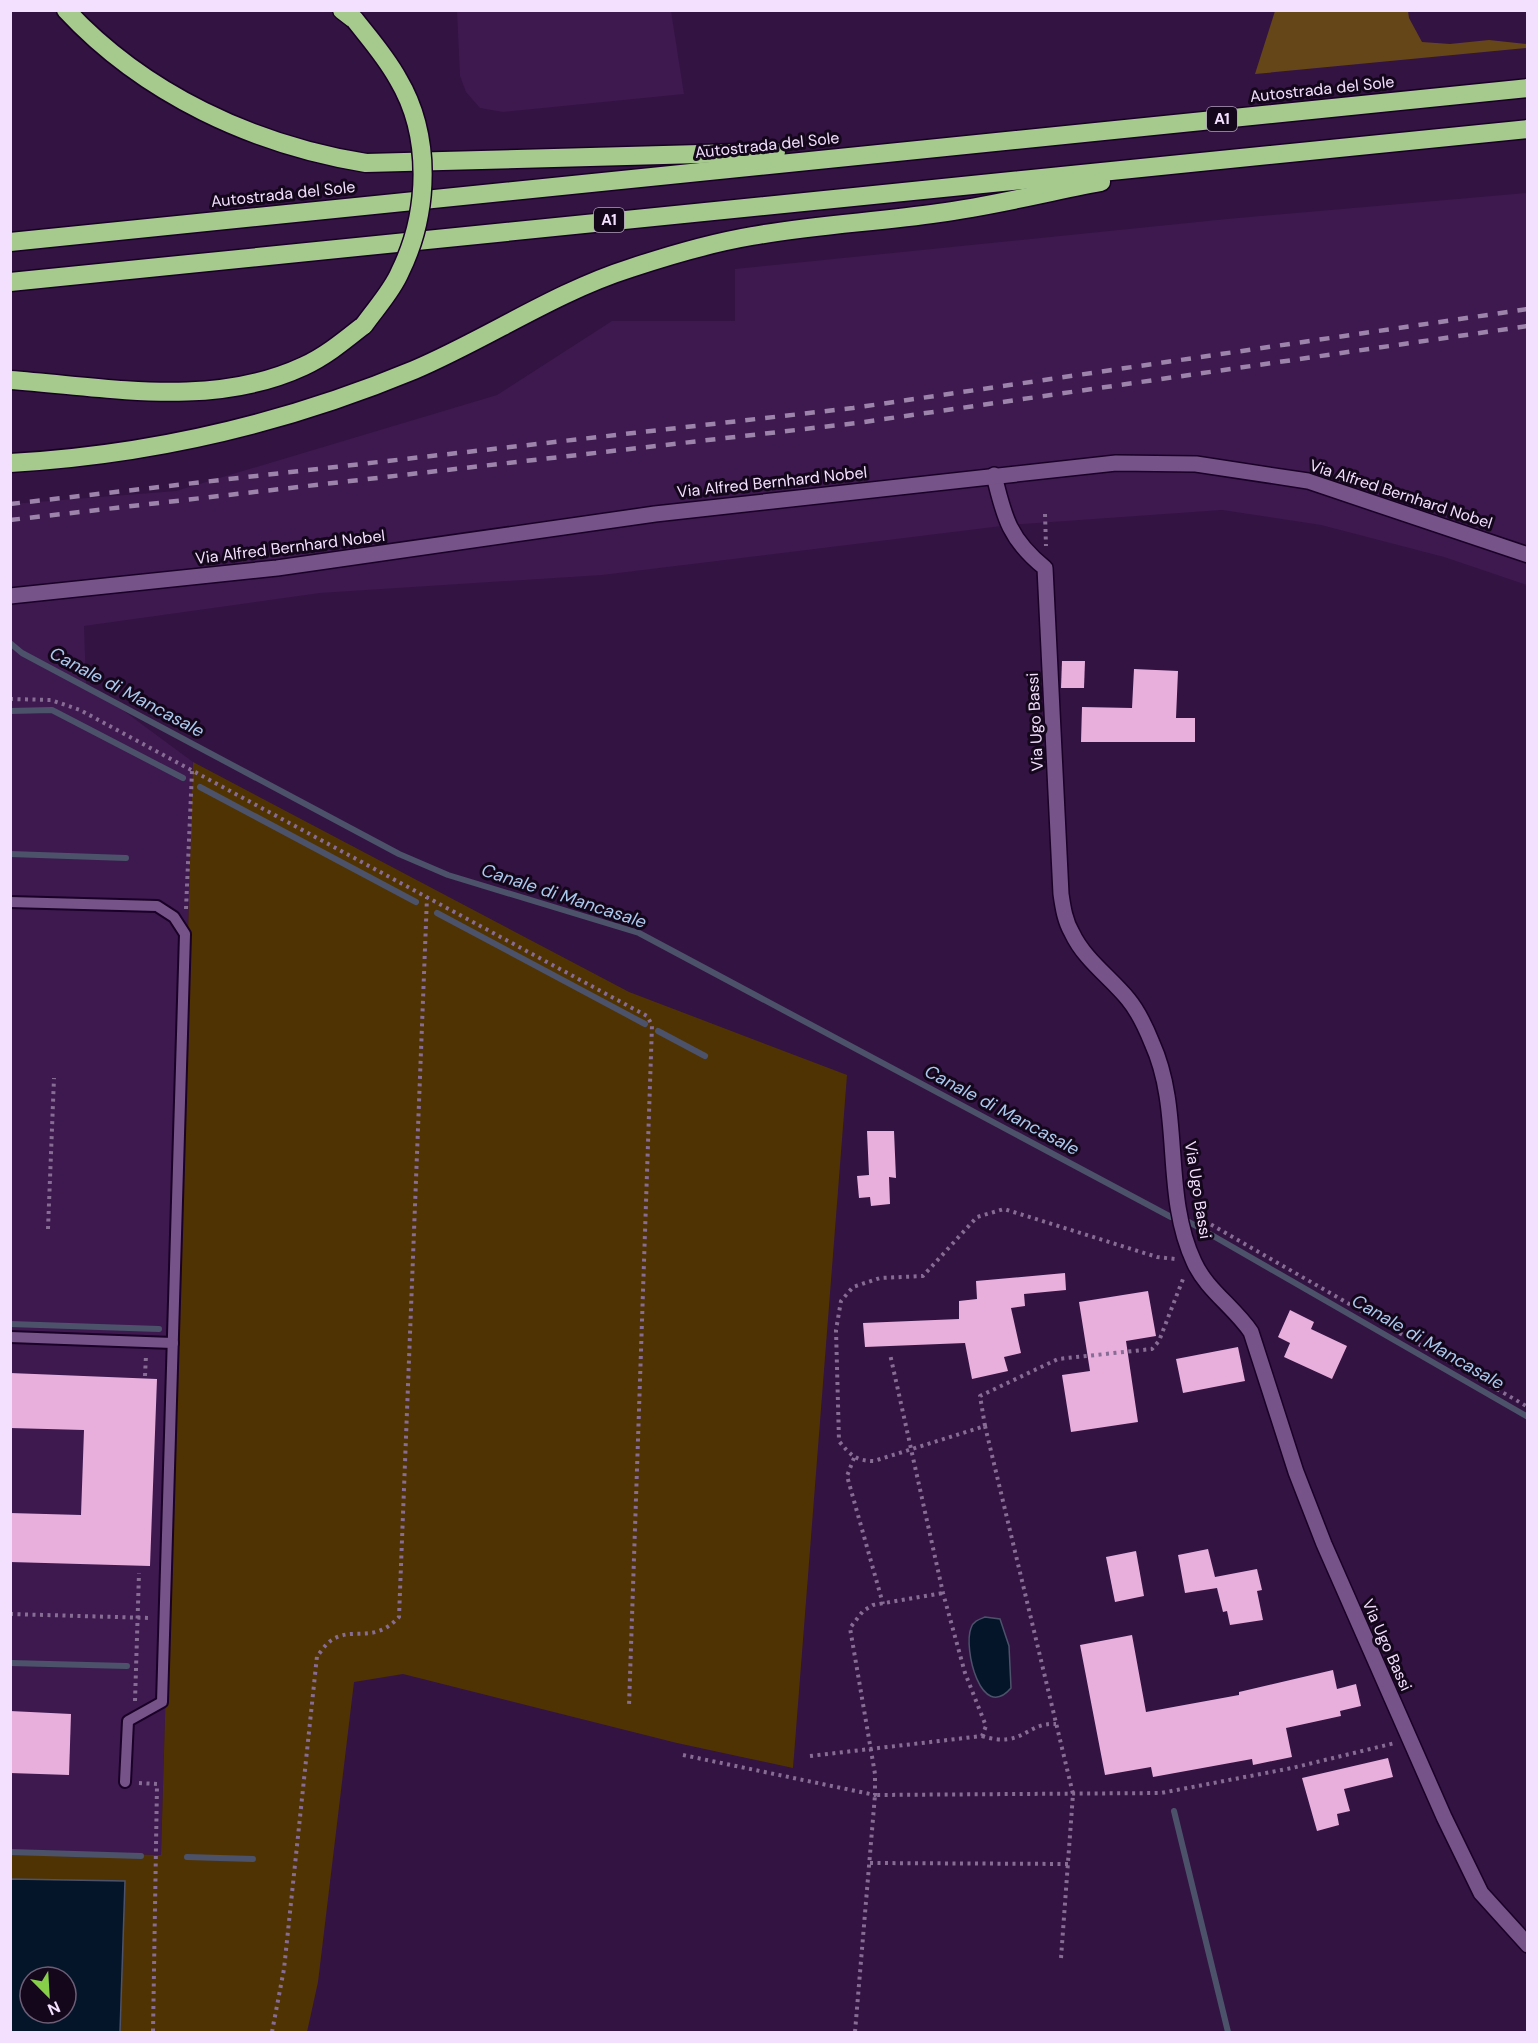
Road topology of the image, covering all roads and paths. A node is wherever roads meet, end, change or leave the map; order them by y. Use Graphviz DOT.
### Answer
graph roads {
  1 [pos="66,10"];
  2 [pos="348,15"];
  3 [pos="1527,88"];
  4 [pos="1527,129"];
  5 [pos="916,149"];
  6 [pos="1207,161"];
  7 [pos="10,242"];
  8 [pos="10,282"];
  9 [pos="10,380"];
  10 [pos="10,463"];
  11 [pos="994,475"];
  12 [pos="1045,514"];
  13 [pos="1527,555"];
  14 [pos="1045,568"];
  15 [pos="10,596"];
  16 [pos="10,699"];
  17 [pos="192,773"];
  18 [pos="427,897"];
  19 [pos="10,902"];
  20 [pos="185,934"];
  21 [pos="54,1078"];
  22 [pos="1179,1207"];
  23 [pos="48,1229"];
  24 [pos="1191,1255"];
  25 [pos="10,1337"];
  26 [pos="173,1343"];
  27 [pos="890,1354"];
  28 [pos="1527,1407"];
  29 [pos="985,1426"];
  30 [pos="912,1449"];
  31 [pos="854,1458"];
  32 [pos="140,1573"];
  33 [pos="943,1593"];
  34 [pos="883,1604"];
  35 [pos="10,1614"];
  36 [pos="138,1618"];
  37 [pos="164,1619"];
  38 [pos="629,1706"];
  39 [pos="135,1717"];
  40 [pos="1056,1724"];
  41 [pos="982,1736"];
  42 [pos="1411,1740"];
  43 [pos="870,1749"];
  44 [pos="683,1755"];
  45 [pos="810,1756"];
  46 [pos="125,1782"];
  47 [pos="1073,1794"];
  48 [pos="875,1795"];
  49 [pos="870,1863"];
  50 [pos="1068,1864"];
  51 [pos="1527,1945"];
  52 [pos="1061,1958"];
  53 [pos="153,2032"];
  54 [pos="272,2032"];
  55 [pos="855,2032"];
  1 -- 5 [label="highway"];
  2 -- 9 [label="highway, bridge"];
  3 -- 5 [label="highway, Autostrada del Sole / A1"];
  4 -- 6 [label="highway, A1"];
  5 -- 7 [label="highway, Autostrada del Sole / A1"];
  6 -- 8 [label="highway, A1"];
  6 -- 10 [label="highway"];
  11 -- 13 [label="street, Via Alfred Bernhard Nobel"];
  11 -- 14 [label="street"];
  11 -- 15 [label="street, Via Alfred Bernhard Nobel"];
  12 -- 14 [label="path"];
  14 -- 22 [label="street, Via Ugo Bassi"];
  16 -- 17 [label="path"];
  17 -- 18 [label="path"];
  17 -- 20 [label="path"];
  18 -- 38 [label="path"];
  18 -- 54 [label="path"];
  19 -- 20 [label="lane"];
  20 -- 26 [label="lane"];
  21 -- 23 [label="path"];
  22 -- 24 [label="street, Via Ugo Bassi"];
  22 -- 28 [label="path"];
  24 -- 29 [label="path"];
  24 -- 31 [label="path"];
  24 -- 42 [label="street, Via Ugo Bassi"];
  25 -- 26 [label="lane"];
  26 -- 37 [label="lane"];
  27 -- 30 [label="path"];
  29 -- 30 [label="path"];
  29 -- 40 [label="path"];
  30 -- 31 [label="path"];
  30 -- 33 [label="path"];
  31 -- 34 [label="path"];
  32 -- 36 [label="path"];
  33 -- 34 [label="path"];
  33 -- 41 [label="path"];
  34 -- 43 [label="path"];
  35 -- 36 [label="path"];
  36 -- 37 [label="path"];
  36 -- 39 [label="path"];
  37 -- 39 [label="lane"];
  39 -- 46 [label="lane"];
  40 -- 41 [label="path"];
  40 -- 47 [label="path"];
  41 -- 43 [label="path"];
  42 -- 47 [label="path"];
  42 -- 51 [label="street, Via Ugo Bassi"];
  43 -- 45 [label="path"];
  43 -- 48 [label="path"];
  44 -- 48 [label="path"];
  46 -- 53 [label="path"];
  47 -- 48 [label="path"];
  47 -- 50 [label="path"];
  48 -- 49 [label="path"];
  49 -- 50 [label="path"];
  49 -- 55 [label="path"];
  50 -- 52 [label="path"];
}
